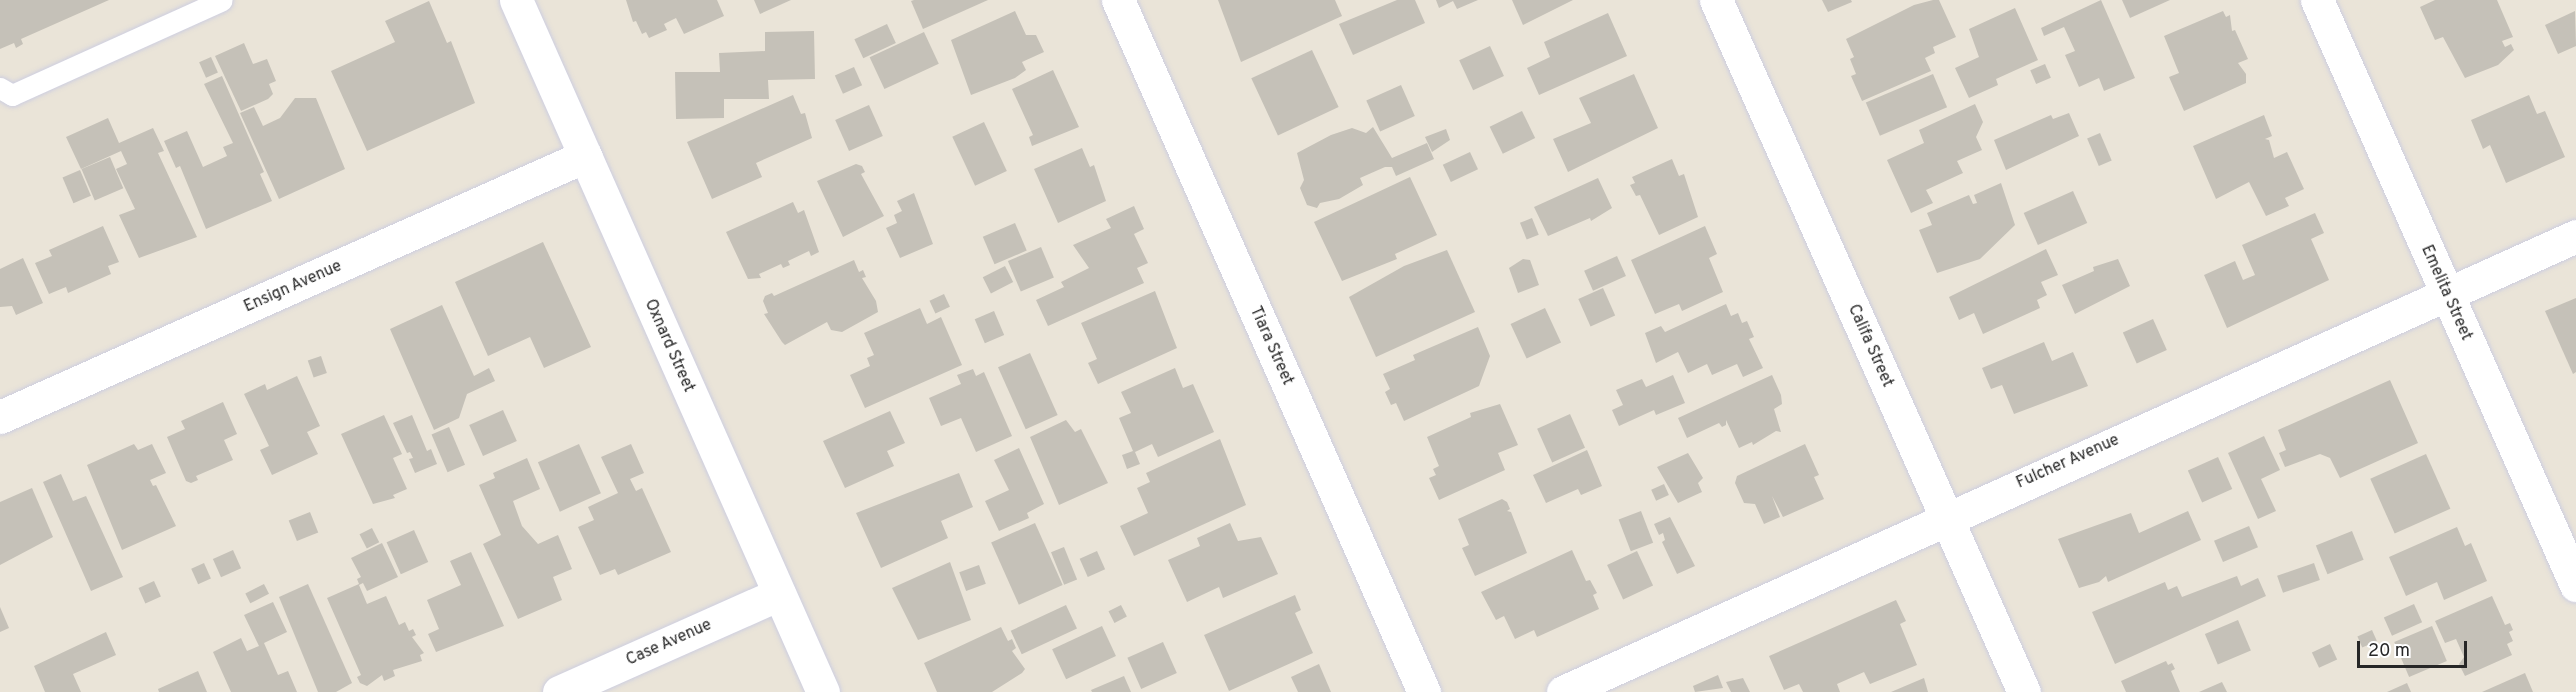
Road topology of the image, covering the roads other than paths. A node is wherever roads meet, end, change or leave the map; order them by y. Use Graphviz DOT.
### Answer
graph roads {
  1 [pos="222,0"];
  2 [pos="516,0"];
  3 [pos="1118,0"];
  4 [pos="1716,0"];
  5 [pos="2317,0"];
  6 [pos="0,88"];
  7 [pos="585,156"];
  8 [pos="2576,236"];
  9 [pos="2447,294"];
  10 [pos="0,417"];
  11 [pos="1946,517"];
  12 [pos="2576,585"];
  13 [pos="779,594"];
  14 [pos="560,692"];
  15 [pos="823,692"];
  16 [pos="1424,692"];
  17 [pos="1563,692"];
  18 [pos="2024,692"];
  1 -- 6 [label="lane"];
  2 -- 7 [label="street, Oxnard Street"];
  3 -- 16 [label="street, Tiara Street"];
  4 -- 11 [label="street, Califa Street"];
  5 -- 9 [label="street, Emelita Street"];
  7 -- 10 [label="street, Ensign Avenue"];
  7 -- 13 [label="street, Oxnard Street"];
  8 -- 9 [label="street, Fulcher Avenue"];
  9 -- 11 [label="street, Fulcher Avenue"];
  9 -- 12 [label="street, Emelita Street"];
  11 -- 17 [label="street, Fulcher Avenue"];
  11 -- 18 [label="street, Califa Street"];
  13 -- 14 [label="street, Case Avenue"];
  13 -- 15 [label="street, Oxnard Street"];
}
